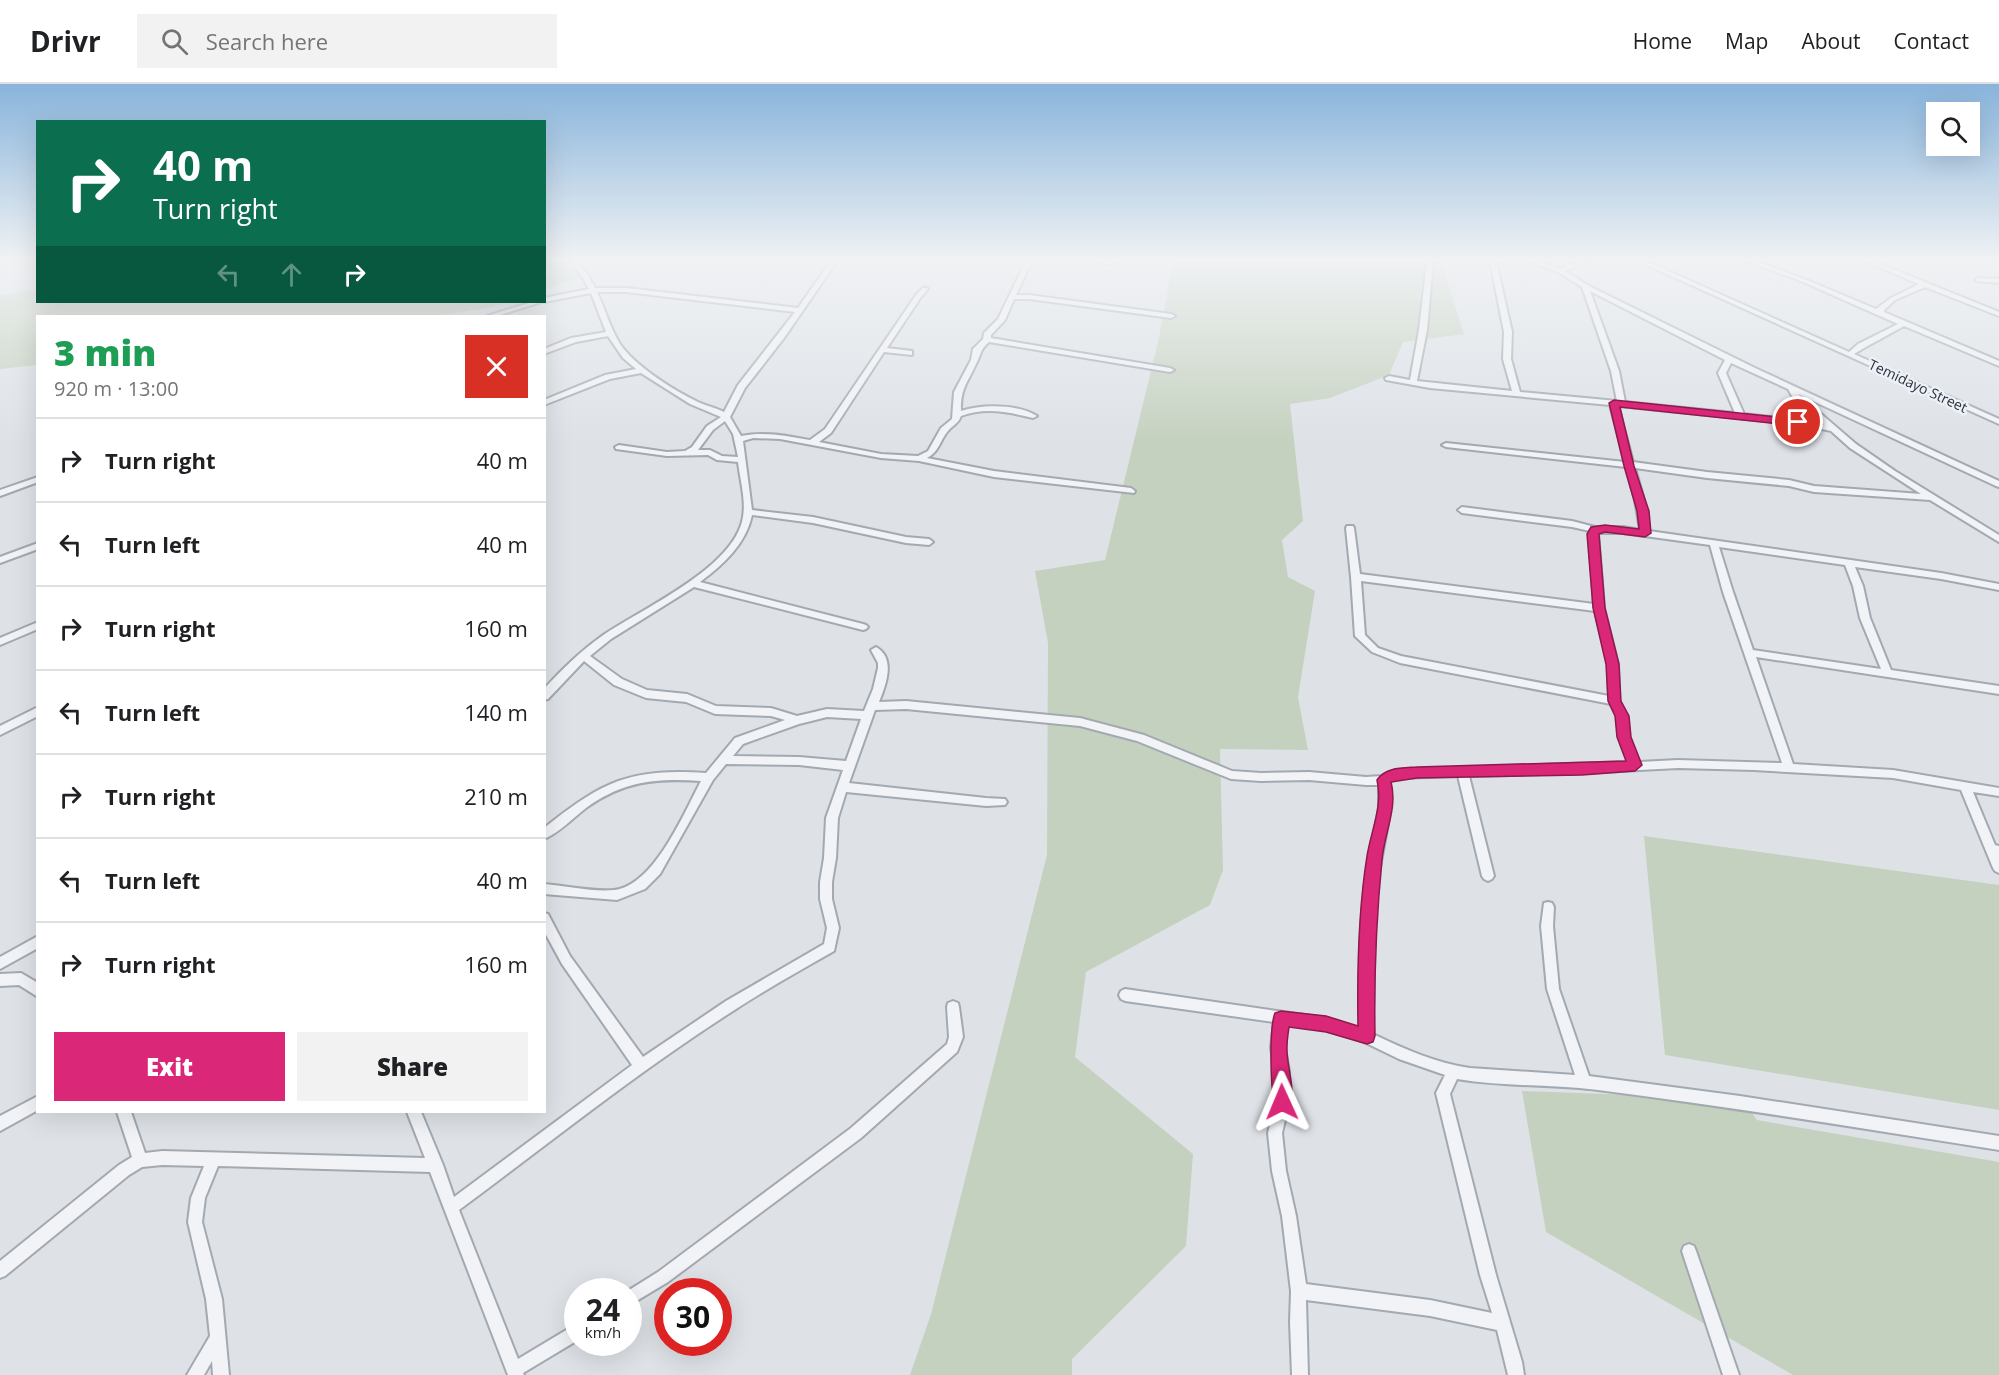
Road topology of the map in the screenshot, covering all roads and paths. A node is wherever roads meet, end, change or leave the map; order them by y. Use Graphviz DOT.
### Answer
graph roads {
  1 [pos="606,321"];
  2 [pos="791,321"];
  3 [pos="902,321"];
  4 [pos="1000,321"];
  5 [pos="1425,321"];
  6 [pos="1506,321"];
  7 [pos="1598,321"];
  8 [pos="1656,321"];
  9 [pos="1776,321"];
  10 [pos="1897,321"];
  11 [pos="1903,324"];
  12 [pos="610,333"];
  13 [pos="987,340"];
  14 [pos="883,350"];
  15 [pos="546,351"];
  16 [pos="909,353"];
  17 [pos="1850,354"];
  18 [pos="1730,358"];
  19 [pos="1999,364"];
  20 [pos="644,370"];
  21 [pos="1170,370"];
  22 [pos="1389,378"];
  23 [pos="1413,382"];
  24 [pos="1789,387"];
  25 [pos="1516,393"];
  26 [pos="546,402"];
  27 [pos="1618,404"];
  28 [pos="957,415"];
  29 [pos="1032,416"];
  30 [pos="726,417"];
  31 [pos="1741,417"];
  32 [pos="1999,423"];
  33 [pos="1836,430"];
  34 [pos="740,439"];
  35 [pos="812,443"];
  36 [pos="1446,446"];
  37 [pos="619,447"];
  38 [pos="687,453"];
  39 [pos="919,459"];
  40 [pos="742,460"];
  41 [pos="1629,466"];
  42 [pos="36,480"];
  43 [pos="1999,484"];
  44 [pos="1131,491"];
  45 [pos="0,493"];
  46 [pos="1933,498"];
  47 [pos="1462,510"];
  48 [pos="747,512"];
  49 [pos="1350,528"];
  50 [pos="1595,530"];
  51 [pos="1645,533"];
  52 [pos="1999,538"];
  53 [pos="929,542"];
  54 [pos="1714,544"];
  55 [pos="36,547"];
  56 [pos="0,560"];
  57 [pos="1849,563"];
  58 [pos="1356,577"];
  59 [pos="692,583"];
  60 [pos="1995,586"];
  61 [pos="1999,598"];
  62 [pos="1599,608"];
  63 [pos="36,626"];
  64 [pos="863,627"];
  65 [pos="0,642"];
  66 [pos="876,650"];
  67 [pos="1750,652"];
  68 [pos="584,656"];
  69 [pos="1887,672"];
  70 [pos="1999,690"];
  71 [pos="546,694"];
  72 [pos="1614,701"];
  73 [pos="870,711"];
  74 [pos="36,712"];
  75 [pos="797,720"];
  76 [pos="0,731"];
  77 [pos="724,760"];
  78 [pos="1635,765"];
  79 [pos="850,766"];
  80 [pos="1789,768"];
  81 [pos="1462,771"];
  82 [pos="709,777"];
  83 [pos="1384,780"];
  84 [pos="1965,786"];
  85 [pos="843,787"];
  86 [pos="1999,792"];
  87 [pos="1001,802"];
  88 [pos="546,832"];
  89 [pos="1995,850"];
  90 [pos="1999,867"];
  91 [pos="1488,876"];
  92 [pos="546,889"];
  93 [pos="1548,907"];
  94 [pos="546,922"];
  95 [pos="36,942"];
  96 [pos="0,963"];
  97 [pos="0,980"];
  98 [pos="36,990"];
  99 [pos="1125,995"];
  100 [pos="953,1007"];
  101 [pos="1281,1019"];
  102 [pos="1367,1036"];
  103 [pos="641,1066"];
  104 [pos="1454,1072"];
  105 [pos="1584,1082"];
  106 [pos="36,1103"];
  107 [pos="124,1113"];
  108 [pos="414,1113"];
  109 [pos="0,1124"];
  110 [pos="1999,1143"];
  111 [pos="140,1160"];
  112 [pos="213,1160"];
  113 [pos="436,1165"];
  114 [pos="452,1207"];
  115 [pos="1689,1251"];
  116 [pos="0,1271"];
  117 [pos="642,1290"];
  118 [pos="1299,1291"];
  119 [pos="1501,1323"];
  120 [pos="217,1338"];
  121 [pos="564,1340"];
  122 [pos="515,1373"];
  123 [pos="195,1375"];
  124 [pos="221,1375"];
  125 [pos="1300,1375"];
  126 [pos="1516,1375"];
  127 [pos="1731,1375"];
  1 -- 12 [label="street"];
  2 -- 30 [label="street"];
  3 -- 14 [label="street"];
  4 -- 13 [label="street"];
  5 -- 23 [label="street"];
  6 -- 25 [label="street"];
  7 -- 27 [label="street"];
  8 -- 18 [label="street"];
  9 -- 17 [label="street, Temidayo Street"];
  10 -- 11 [label="street"];
  11 -- 17 [label="street"];
  11 -- 19 [label="street"];
  12 -- 15 [label="street"];
  12 -- 20 [label="street"];
  13 -- 21 [label="street"];
  13 -- 28 [label="street"];
  14 -- 16 [label="street"];
  14 -- 35 [label="street"];
  17 -- 32 [label="street, Temidayo Street"];
  18 -- 24 [label="street"];
  18 -- 31 [label="street"];
  20 -- 26 [label="street"];
  20 -- 30 [label="street"];
  22 -- 23 [label="street"];
  23 -- 25 [label="street"];
  24 -- 33 [label="street"];
  24 -- 43 [label="street"];
  25 -- 27 [label="street"];
  27 -- 31 [label="street"];
  27 -- 41 [label="street"];
  28 -- 29 [label="street"];
  28 -- 39 [label="street"];
  30 -- 34 [label="street"];
  30 -- 38 [label="street"];
  31 -- 33 [label="street"];
  33 -- 46 [label="street"];
  34 -- 35 [label="street"];
  34 -- 40 [label="street"];
  35 -- 39 [label="street"];
  36 -- 41 [label="street"];
  37 -- 38 [label="street"];
  38 -- 40 [label="street"];
  39 -- 44 [label="street"];
  40 -- 48 [label="street"];
  41 -- 46 [label="street"];
  41 -- 51 [label="street"];
  42 -- 45 [label="street"];
  46 -- 52 [label="street"];
  47 -- 50 [label="street"];
  48 -- 53 [label="street"];
  48 -- 59 [label="street"];
  49 -- 58 [label="street"];
  50 -- 51 [label="street"];
  50 -- 62 [label="street"];
  51 -- 54 [label="street"];
  54 -- 57 [label="street"];
  54 -- 67 [label="street"];
  55 -- 56 [label="street"];
  57 -- 60 [label="street"];
  57 -- 69 [label="street"];
  58 -- 62 [label="street"];
  58 -- 72 [label="street"];
  59 -- 64 [label="street"];
  59 -- 68 [label="street"];
  60 -- 61 [label="street"];
  62 -- 72 [label="street"];
  63 -- 65 [label="street"];
  66 -- 73 [label="street"];
  67 -- 69 [label="street"];
  67 -- 80 [label="street"];
  68 -- 71 [label="street"];
  68 -- 75 [label="street"];
  69 -- 70 [label="street"];
  72 -- 78 [label="street"];
  73 -- 75 [label="street"];
  73 -- 79 [label="street"];
  73 -- 83 [label="street"];
  74 -- 76 [label="street"];
  75 -- 77 [label="street"];
  77 -- 79 [label="street"];
  77 -- 82 [label="street"];
  78 -- 80 [label="street"];
  78 -- 81 [label="street"];
  79 -- 85 [label="street"];
  80 -- 84 [label="street"];
  81 -- 83 [label="street"];
  81 -- 91 [label="street"];
  82 -- 88 [label="street"];
  82 -- 92 [label="street"];
  83 -- 102 [label="street"];
  84 -- 86 [label="street"];
  84 -- 89 [label="street"];
  85 -- 87 [label="street"];
  85 -- 103 [label="street"];
  89 -- 90 [label="street"];
  93 -- 105 [label="street"];
  94 -- 103 [label="street"];
  95 -- 96 [label="street"];
  97 -- 98 [label="street"];
  99 -- 101 [label="street"];
  100 -- 117 [label="street"];
  101 -- 102 [label="street"];
  101 -- 118 [label="street"];
  102 -- 104 [label="street"];
  103 -- 114 [label="street"];
  104 -- 105 [label="street"];
  104 -- 119 [label="street"];
  105 -- 110 [label="street"];
  106 -- 109 [label="street"];
  107 -- 111 [label="street"];
  108 -- 113 [label="street"];
  111 -- 112 [label="street"];
  111 -- 116 [label="street"];
  112 -- 113 [label="street"];
  112 -- 120 [label="street"];
  113 -- 114 [label="street"];
  114 -- 122 [label="street"];
  115 -- 127 [label="street"];
  118 -- 119 [label="street"];
  118 -- 125 [label="street"];
  119 -- 126 [label="street"];
  120 -- 123 [label="street"];
  120 -- 124 [label="street"];
  121 -- 122 [label="street"];
}
